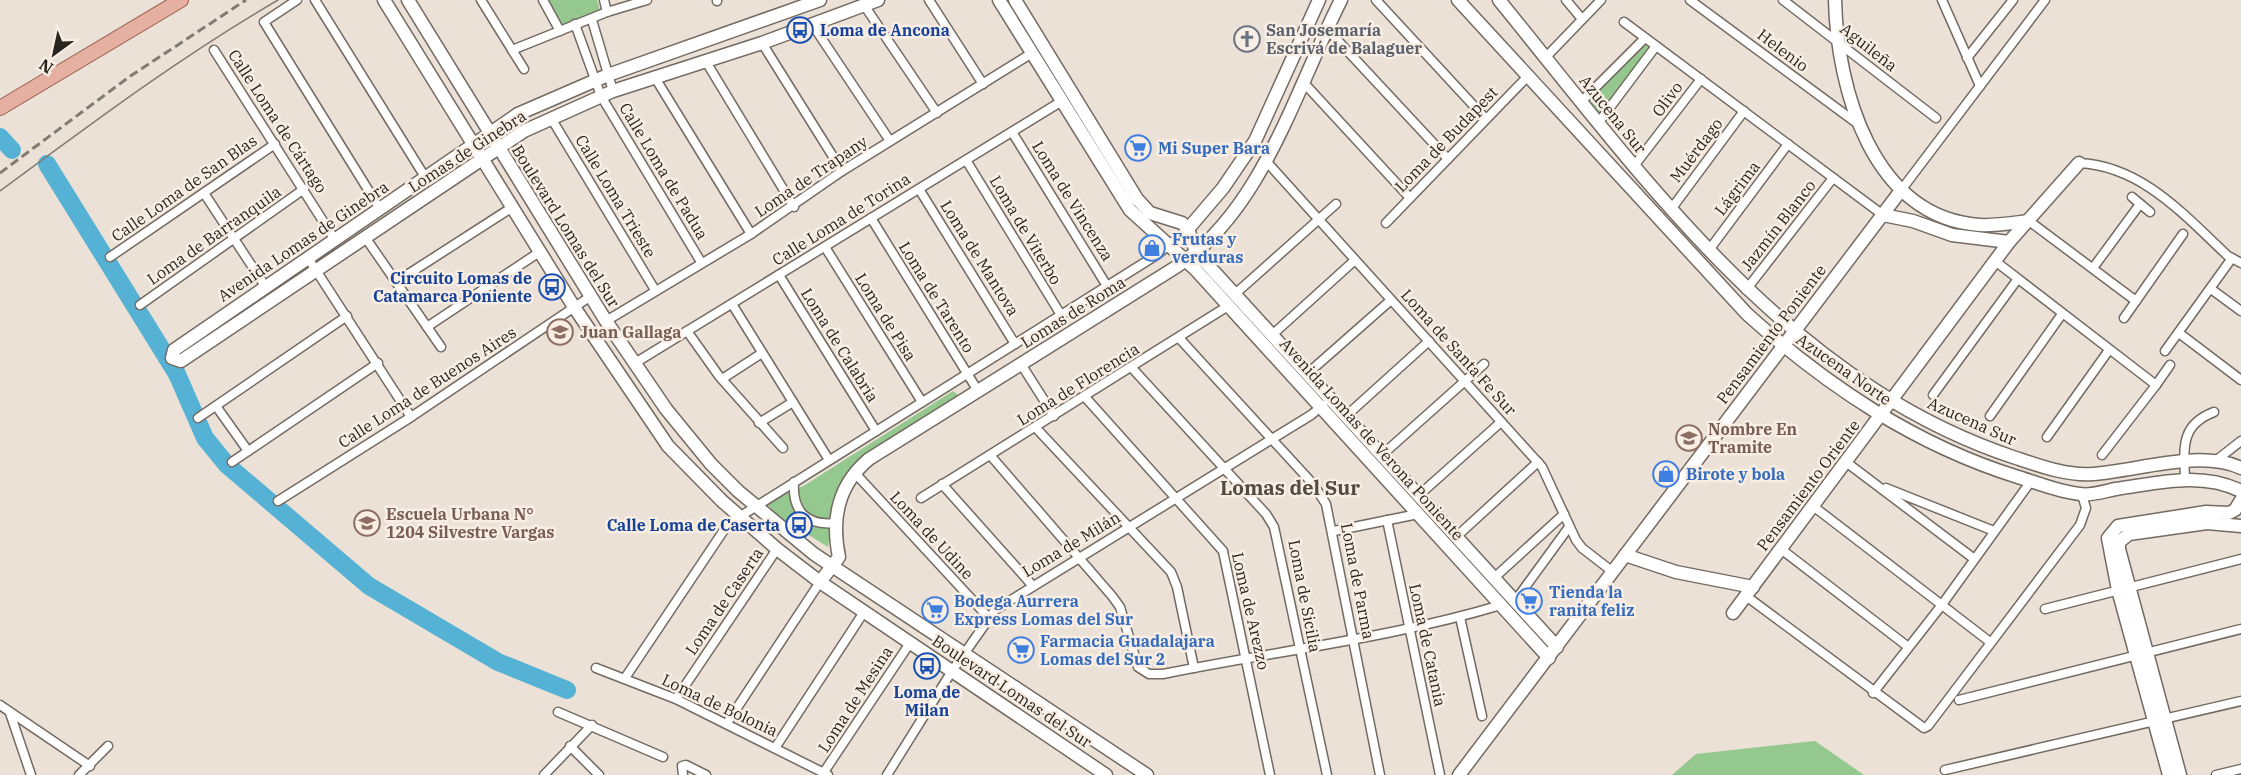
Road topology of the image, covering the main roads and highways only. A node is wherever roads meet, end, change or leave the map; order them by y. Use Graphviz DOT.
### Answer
graph roads {
  1 [pos="181,0"];
  2 [pos="0,108"];
  1 -- 2 [label="main road"];
}
